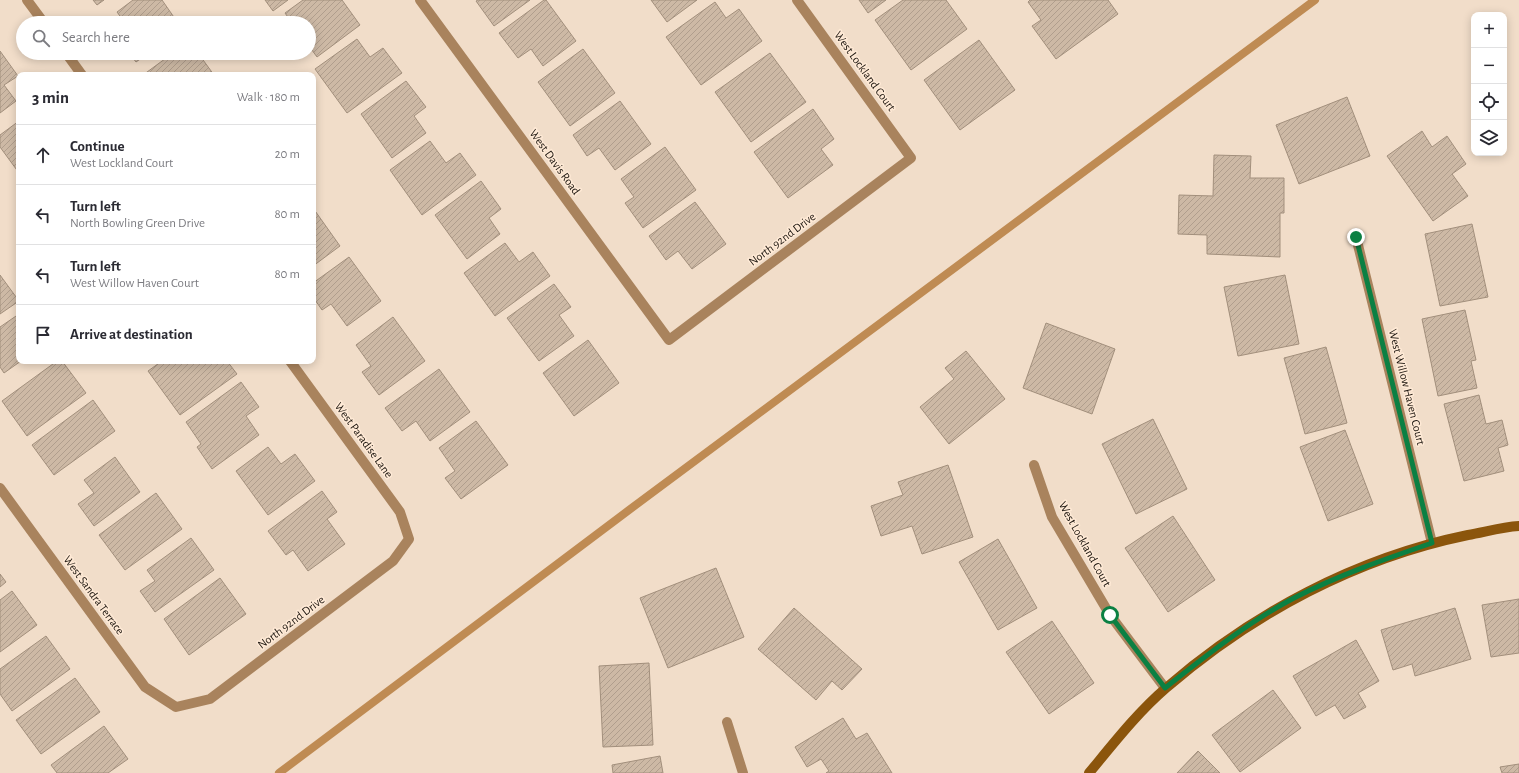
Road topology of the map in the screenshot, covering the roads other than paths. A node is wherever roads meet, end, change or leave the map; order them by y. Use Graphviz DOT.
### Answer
graph roads {
  1 [pos="27,0"];
  2 [pos="420,0"];
  3 [pos="797,0"];
  4 [pos="39,16"];
  5 [pos="71,60"];
  6 [pos="80,72"];
  7 [pos="911,158"];
  8 [pos="1356,237"];
  9 [pos="669,340"];
  10 [pos="292,364"];
  11 [pos="1034,465"];
  12 [pos="0,488"];
  13 [pos="1519,526"];
  14 [pos="409,539"];
  15 [pos="1432,543"];
  16 [pos="1165,688"];
  17 [pos="176,707"];
  18 [pos="727,722"];
  19 [pos="743,773"];
  20 [pos="1089,773"];
  1 -- 4 [label="street"];
  2 -- 9 [label="street, West Davis Road"];
  3 -- 7 [label="street, West Lockland Court"];
  5 -- 6 [label="street"];
  7 -- 9 [label="street, North 92nd Drive"];
  8 -- 15 [label="street, West Willow Haven Court"];
  10 -- 14 [label="street, West Paradise Lane"];
  11 -- 16 [label="street, West Lockland Court"];
  12 -- 17 [label="street, West Sandra Terrace"];
  13 -- 15 [label="street"];
  14 -- 17 [label="street, North 92nd Drive"];
  15 -- 16 [label="street"];
  16 -- 20 [label="street"];
  18 -- 19 [label="street"];
}
